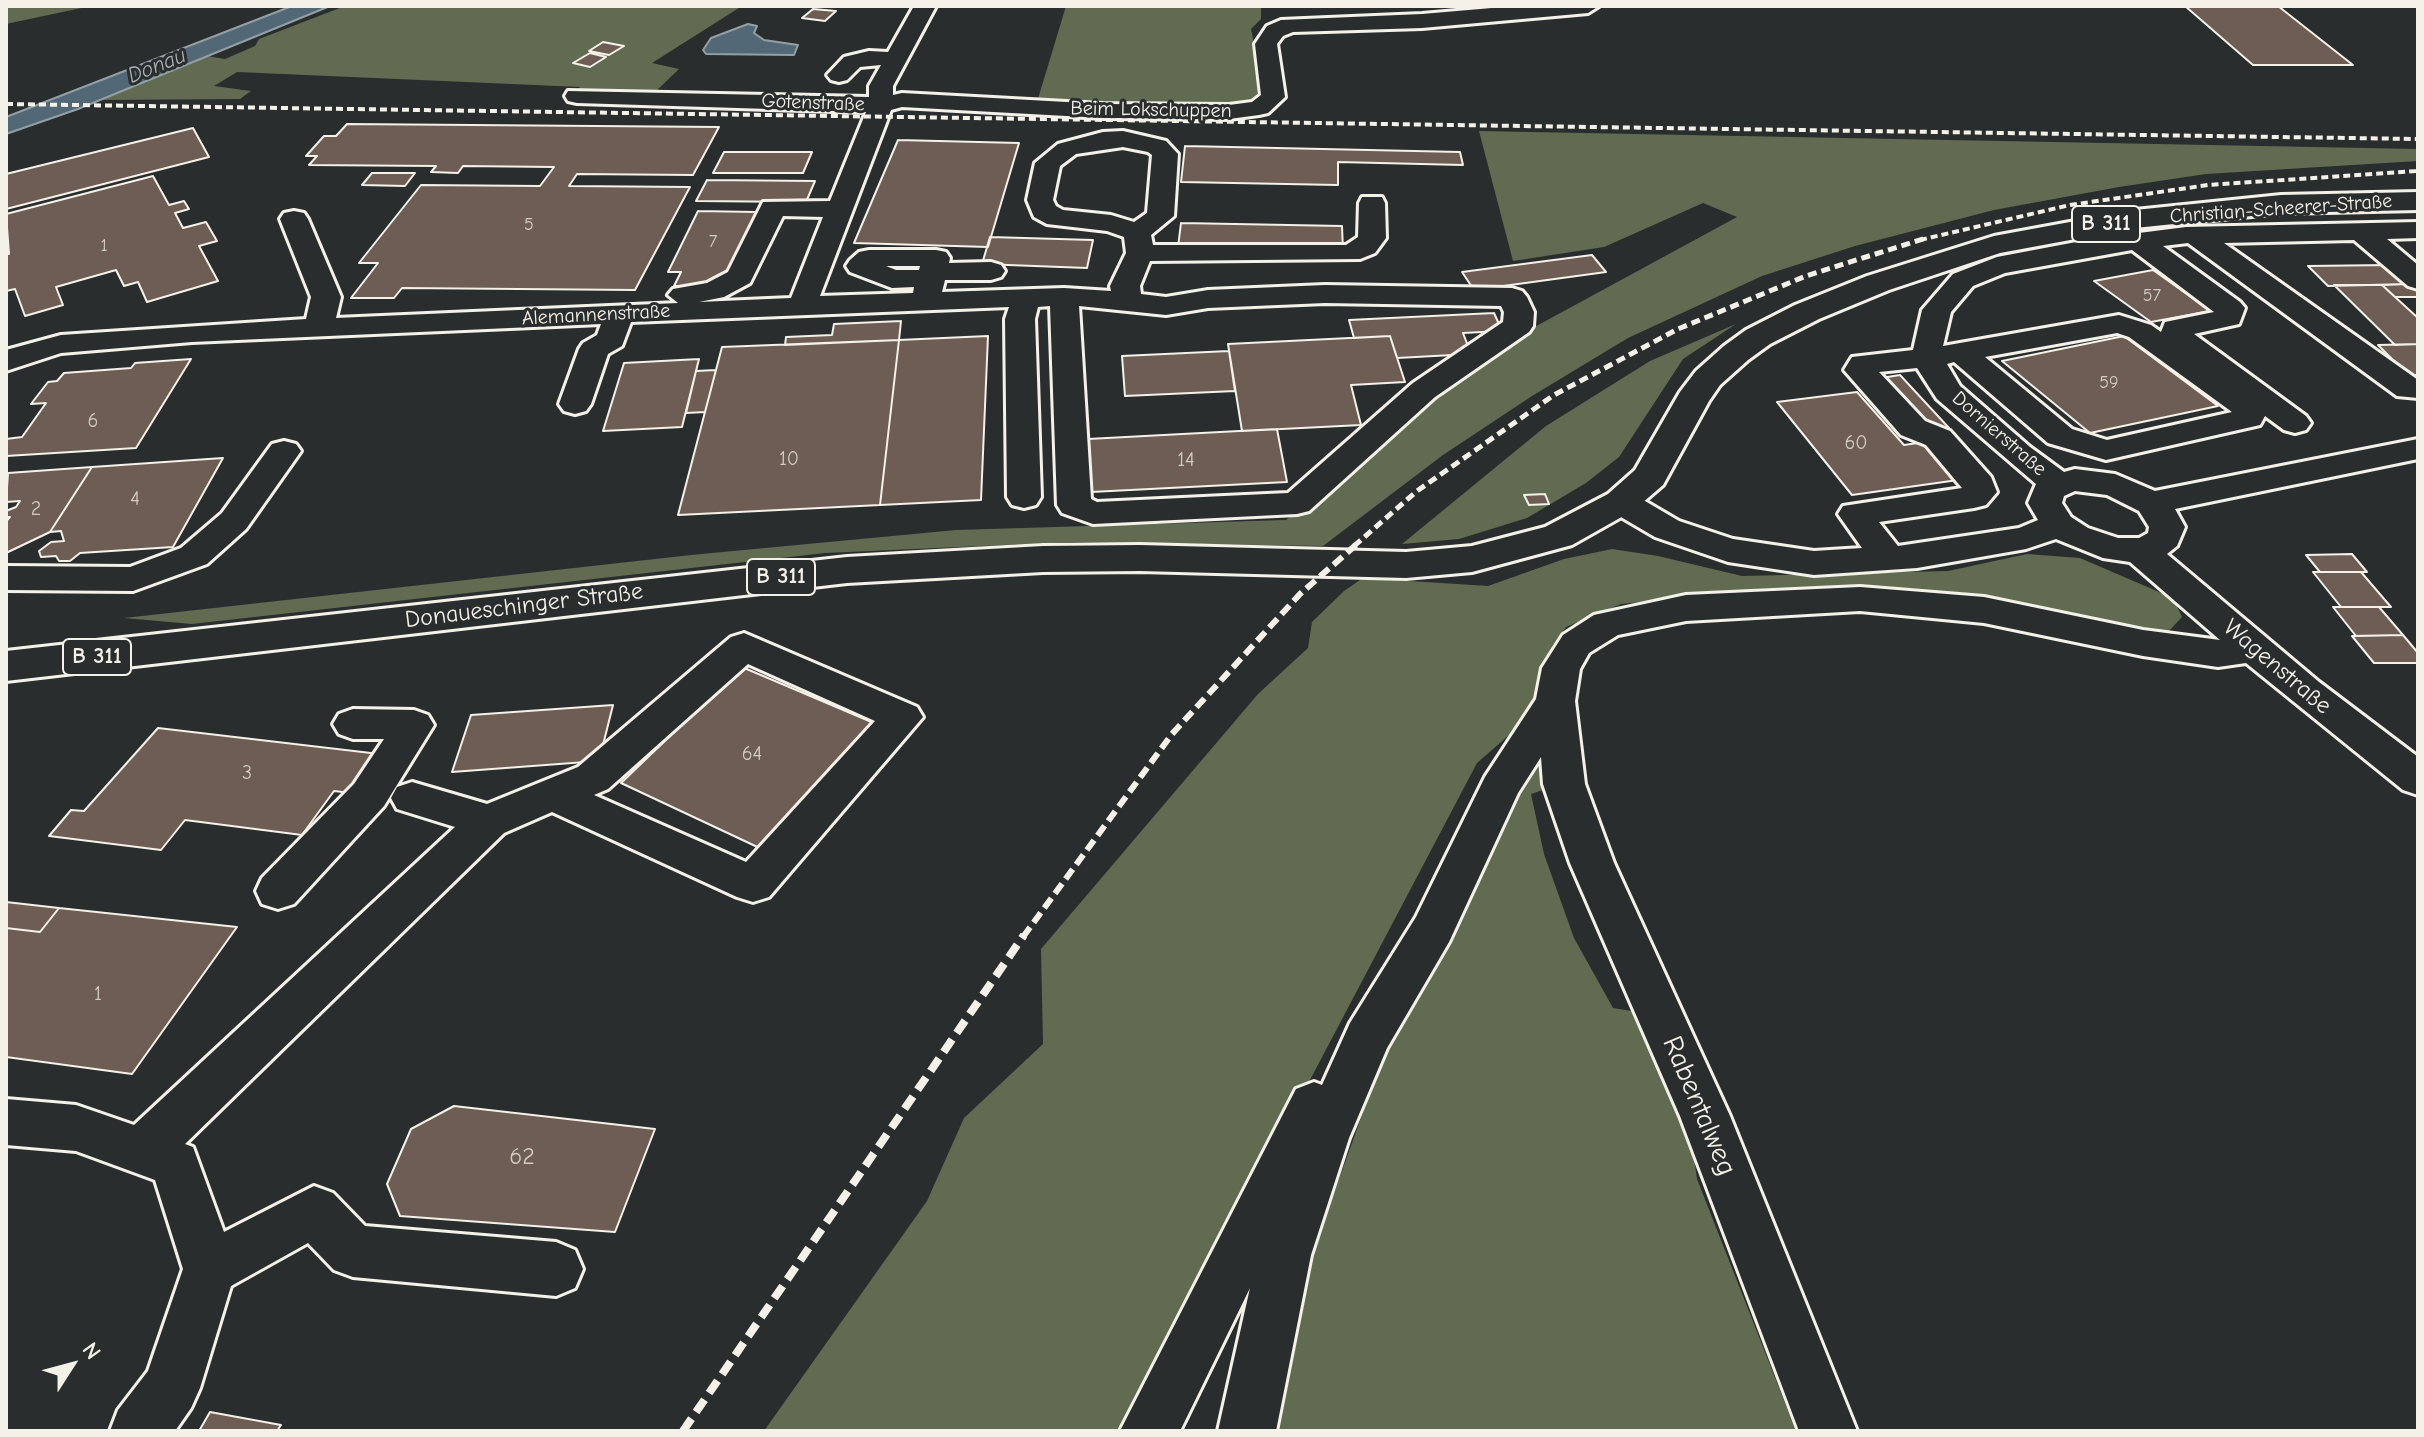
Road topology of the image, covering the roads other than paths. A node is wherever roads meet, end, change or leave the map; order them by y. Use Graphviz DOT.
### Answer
graph roads {
  1 [pos="925,6"];
  2 [pos="1588,6"];
  3 [pos="896,59"];
  4 [pos="839,75"];
  5 [pos="577,96"];
  6 [pos="881,105"];
  7 [pos="2418,201"];
  8 [pos="1372,203"];
  9 [pos="839,209"];
  10 [pos="294,219"];
  11 [pos="2361,231"];
  12 [pos="2413,234"];
  13 [pos="2195,235"];
  14 [pos="2137,241"];
  15 [pos="1138,242"];
  16 [pos="991,271"];
  17 [pos="2418,280"];
  18 [pos="929,284"];
  19 [pos="1064,297"];
  20 [pos="1127,302"];
  21 [pos="802,306"];
  22 [pos="1023,308"];
  23 [pos="675,311"];
  24 [pos="615,327"];
  25 [pos="319,328"];
  26 [pos="14,347"];
  27 [pos="1945,355"];
  28 [pos="2418,389"];
  29 [pos="575,404"];
  30 [pos="2295,423"];
  31 [pos="2418,449"];
  32 [pos="284,451"];
  33 [pos="2058,484"];
  34 [pos="1024,497"];
  35 [pos="1621,502"];
  36 [pos="2151,503"];
  37 [pos="2059,525"];
  38 [pos="2139,550"];
  39 [pos="1888,558"];
  40 [pos="6,578"];
  41 [pos="2254,648"];
  42 [pos="6,666"];
  43 [pos="1555,701"];
  44 [pos="353,724"];
  45 [pos="2416,780"];
  46 [pos="554,795"];
  47 [pos="412,798"];
  48 [pos="489,821"];
  49 [pos="278,891"];
  50 [pos="1406,974"];
  51 [pos="6,1122"];
  52 [pos="141,1152"];
  53 [pos="210,1269"];
  54 [pos="556,1269"];
  55 [pos="139,1431"];
  56 [pos="1149,1431"];
  57 [pos="1247,1431"];
  58 [pos="1828,1431"];
  1 -- 3 [label="street"];
  2 -- 6 [label="street, Beim Lokschuppen"];
  3 -- 4 [label="street"];
  3 -- 6 [label="street"];
  5 -- 6 [label="street, Gotenstraße"];
  6 -- 9 [label="street, Gotenstraße"];
  7 -- 35 [label="main road, Christian-Scheerer-Straße / B 311"];
  8 -- 15 [label="street"];
  9 -- 21 [label="street, Gotenstraße"];
  9 -- 23 [label="street"];
  10 -- 25 [label="street"];
  11 -- 12 [label="street"];
  11 -- 13 [label="street"];
  11 -- 17 [label="street"];
  13 -- 14 [label="street"];
  13 -- 28 [label="street"];
  14 -- 27 [label="street"];
  14 -- 30 [label="street"];
  15 -- 15 [label="street"];
  15 -- 20 [label="street"];
  16 -- 18 [label="street"];
  18 -- 21 [label="street, Alemannenstraße"];
  18 -- 22 [label="street, Alemannenstraße"];
  19 -- 20 [label="street, Alemannenstraße"];
  19 -- 20 [label="street, Alemannenstraße"];
  19 -- 22 [label="street, Alemannenstraße"];
  21 -- 23 [label="street, Alemannenstraße"];
  22 -- 24 [label="street"];
  22 -- 34 [label="street"];
  23 -- 24 [label="street, Alemannenstraße"];
  24 -- 25 [label="street, Alemannenstraße"];
  24 -- 29 [label="street"];
  25 -- 26 [label="street, Alemannenstraße"];
  27 -- 27 [label="street"];
  27 -- 33 [label="street, Dornierstraße"];
  27 -- 39 [label="street"];
  31 -- 36 [label="street"];
  32 -- 40 [label="street"];
  33 -- 36 [label="street"];
  33 -- 37 [label="street"];
  35 -- 39 [label="street"];
  35 -- 42 [label="main road, Donaueschinger Straße / B 311"];
  36 -- 38 [label="street"];
  37 -- 38 [label="street"];
  37 -- 39 [label="street"];
  38 -- 41 [label="street, Wagenstraße"];
  41 -- 43 [label="street"];
  41 -- 45 [label="street, Wagenstraße"];
  43 -- 50 [label="street"];
  43 -- 58 [label="street, Rabentalweg"];
  44 -- 49 [label="street"];
  46 -- 46 [label="street"];
  46 -- 48 [label="street"];
  47 -- 48 [label="street"];
  48 -- 52 [label="street"];
  50 -- 56 [label="street"];
  50 -- 57 [label="street"];
  51 -- 52 [label="street"];
  52 -- 53 [label="street"];
  53 -- 54 [label="street"];
  53 -- 55 [label="street"];
}
